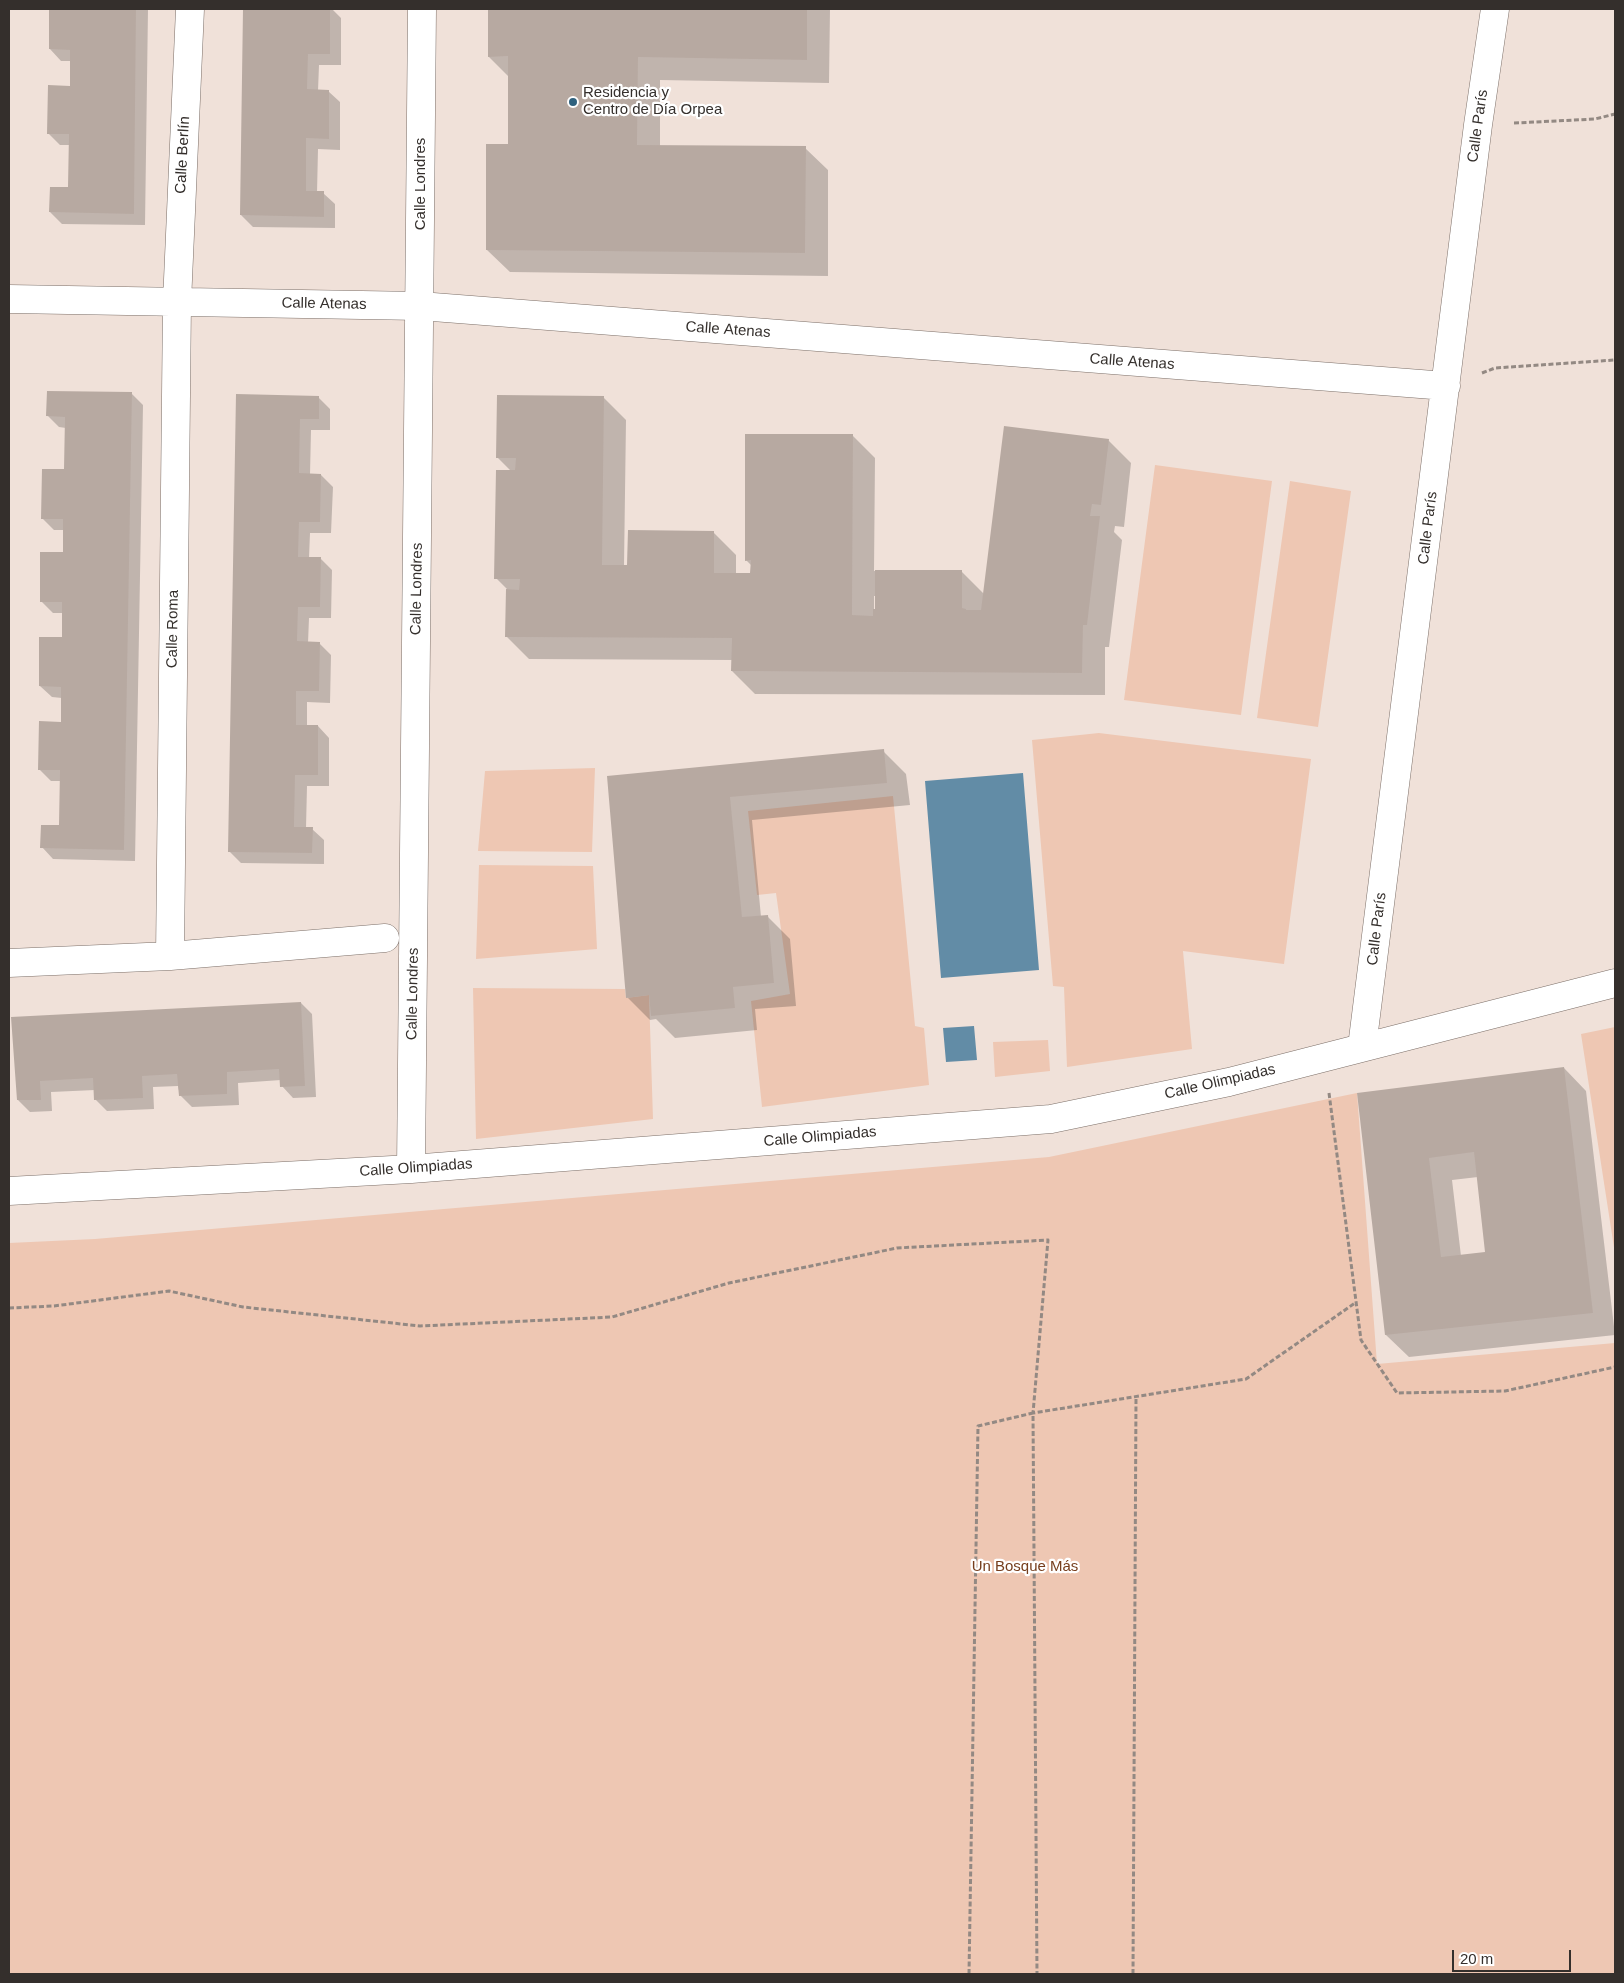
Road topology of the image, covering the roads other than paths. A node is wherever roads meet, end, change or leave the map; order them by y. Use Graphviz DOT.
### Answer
graph roads {
  1 [pos="190,9"];
  2 [pos="422,9"];
  3 [pos="1495,9"];
  4 [pos="9,299"];
  5 [pos="177,302"];
  6 [pos="420,306"];
  7 [pos="1446,386"];
  8 [pos="385,938"];
  9 [pos="170,956"];
  10 [pos="9,963"];
  11 [pos="1615,983"];
  12 [pos="1362,1047"];
  13 [pos="411,1169"];
  14 [pos="9,1191"];
  1 -- 5 [label="street, Calle Berlín"];
  2 -- 6 [label="street, Calle Londres"];
  3 -- 7 [label="street, Calle París"];
  4 -- 5 [label="street, Calle Atenas"];
  5 -- 6 [label="street, Calle Atenas"];
  5 -- 9 [label="street, Calle Roma"];
  6 -- 7 [label="street, Calle Atenas"];
  6 -- 13 [label="street, Calle Londres"];
  7 -- 12 [label="street, Calle París"];
  8 -- 9 [label="street"];
  9 -- 10 [label="street"];
  11 -- 12 [label="street, Calle Olimpiadas"];
  12 -- 13 [label="street, Calle Olimpiadas"];
  13 -- 14 [label="street, Calle Olimpiadas"];
}
